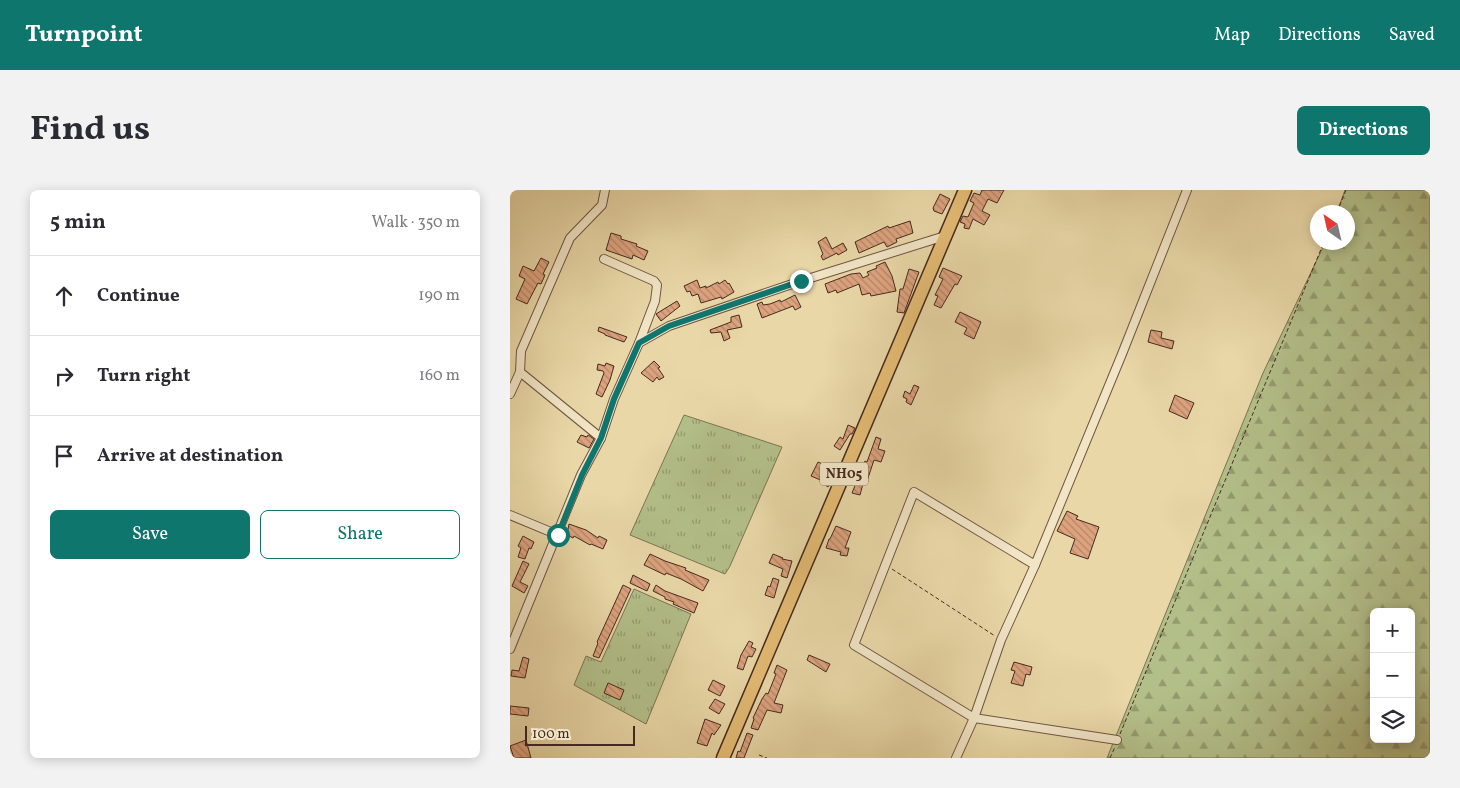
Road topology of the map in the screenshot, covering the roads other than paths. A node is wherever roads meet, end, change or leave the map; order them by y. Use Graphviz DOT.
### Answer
graph roads {
  1 [pos="604,190"];
  2 [pos="965,190"];
  3 [pos="1187,190"];
  4 [pos="946,236"];
  5 [pos="604,259"];
  6 [pos="639,343"];
  7 [pos="520,372"];
  8 [pos="510,394"];
  9 [pos="601,438"];
  10 [pos="510,515"];
  11 [pos="558,535"];
  12 [pos="1035,565"];
  13 [pos="510,650"];
  14 [pos="974,718"];
  15 [pos="1118,740"];
  16 [pos="723,758"];
  17 [pos="956,758"];
  1 -- 7 [label="street"];
  2 -- 4 [label="main road, NH05"];
  3 -- 12 [label="street"];
  4 -- 6 [label="street"];
  4 -- 16 [label="main road, NH05"];
  5 -- 6 [label="street"];
  6 -- 9 [label="street"];
  7 -- 8 [label="street"];
  7 -- 9 [label="street"];
  9 -- 11 [label="street"];
  10 -- 11 [label="street"];
  11 -- 13 [label="street"];
  12 -- 14 [label="street"];
  12 -- 14 [label="street"];
  14 -- 15 [label="street"];
  14 -- 17 [label="street"];
}
